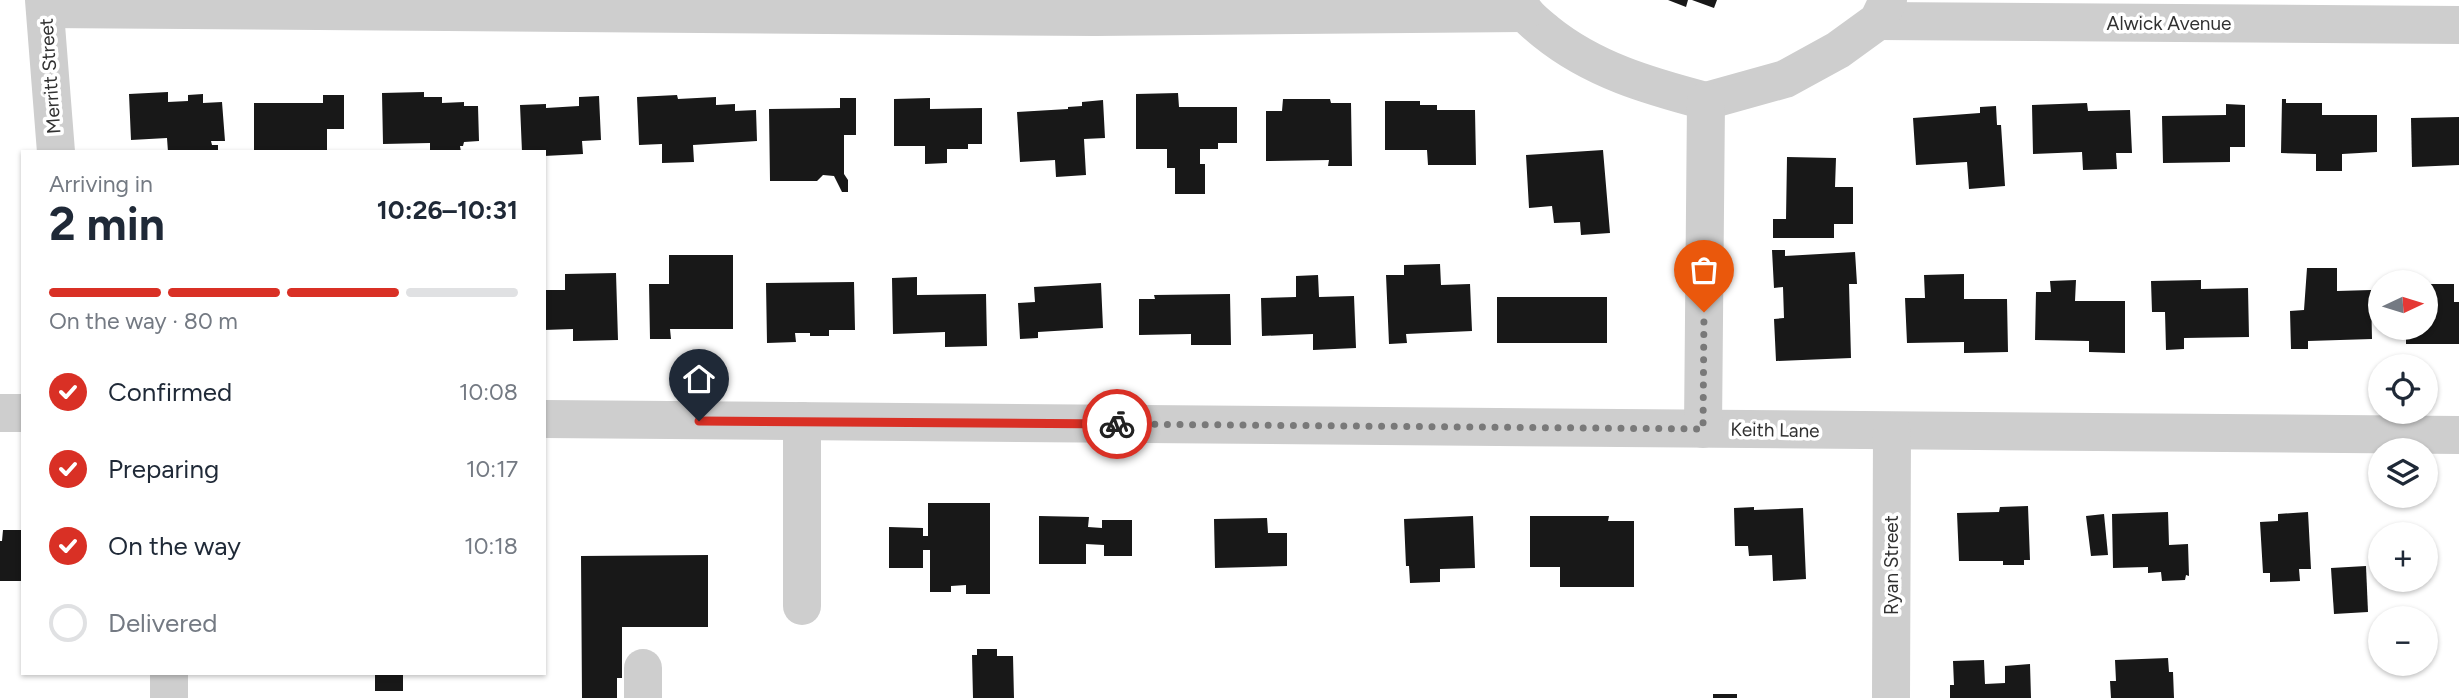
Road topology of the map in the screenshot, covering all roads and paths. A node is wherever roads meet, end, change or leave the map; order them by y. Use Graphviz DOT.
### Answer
graph roads {
  1 [pos="44,5"];
  2 [pos="1520,6"];
  3 [pos="1883,10"];
  4 [pos="2459,25"];
  5 [pos="1706,101"];
  6 [pos="56,150"];
  7 [pos="0,413"];
  8 [pos="21,413"];
  9 [pos="546,419"];
  10 [pos="802,421"];
  11 [pos="1703,429"];
  12 [pos="1892,432"];
  13 [pos="2459,435"];
  14 [pos="803,606"];
  15 [pos="169,675"];
  16 [pos="169,698"];
  17 [pos="1891,698"];
  1 -- 2 [label="street"];
  1 -- 6 [label="street, Merritt Street"];
  2 -- 5 [label="street"];
  3 -- 4 [label="street, Alwick Avenue"];
  3 -- 5 [label="street"];
  5 -- 11 [label="street"];
  7 -- 8 [label="street"];
  9 -- 10 [label="street, Keith Lane"];
  10 -- 11 [label="street, Keith Lane"];
  10 -- 14 [label="street"];
  11 -- 12 [label="street, Keith Lane"];
  12 -- 13 [label="street, Keith Lane"];
  12 -- 17 [label="street, Ryan Street"];
  15 -- 16 [label="street"];
}
